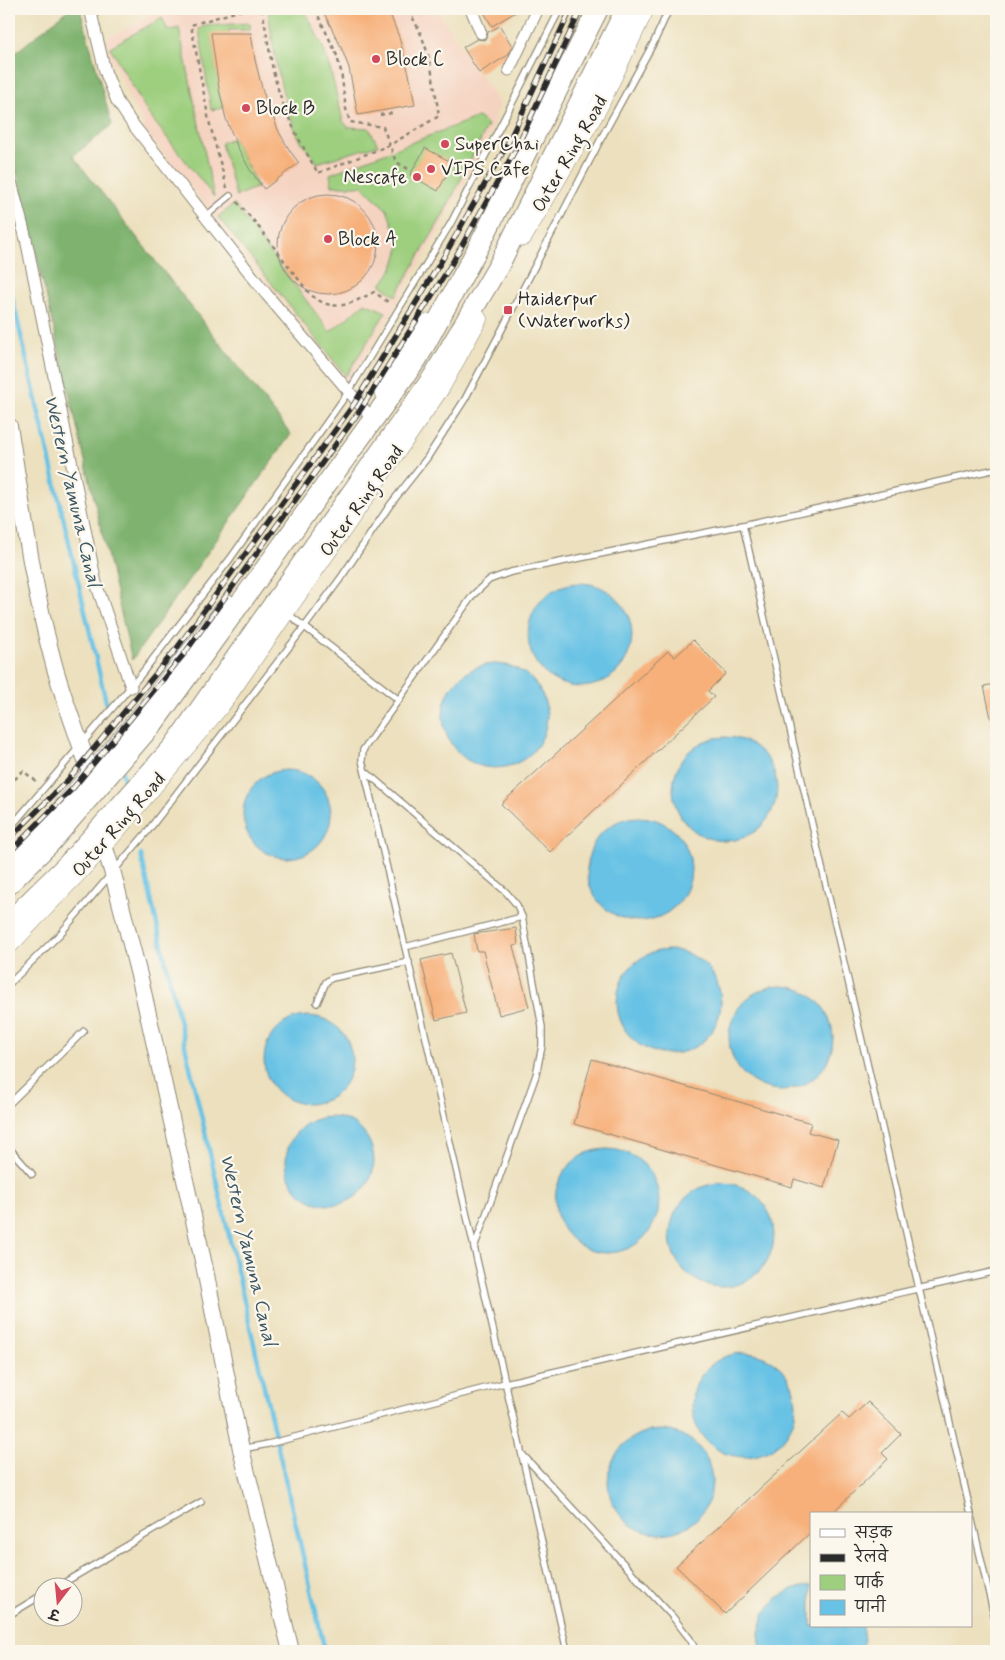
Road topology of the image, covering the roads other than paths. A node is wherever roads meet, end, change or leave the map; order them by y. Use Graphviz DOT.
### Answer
graph roads {
  1 [pos="90,9"];
  2 [pos="471,9"];
  3 [pos="538,9"];
  4 [pos="560,9"];
  5 [pos="591,9"];
  6 [pos="598,9"];
  7 [pos="626,9"];
  8 [pos="645,9"];
  9 [pos="669,9"];
  10 [pos="481,32"];
  11 [pos="509,70"];
  12 [pos="9,174"];
  13 [pos="230,196"];
  14 [pos="205,217"];
  15 [pos="349,391"];
  16 [pos="368,414"];
  17 [pos="9,426"];
  18 [pos="996,469"];
  19 [pos="743,525"];
  20 [pos="285,612"];
  21 [pos="304,627"];
  22 [pos="131,687"];
  23 [pos="399,700"];
  24 [pos="81,745"];
  25 [pos="365,771"];
  26 [pos="90,772"];
  27 [pos="9,830"];
  28 [pos="104,846"];
  29 [pos="9,870"];
  30 [pos="113,874"];
  31 [pos="9,884"];
  32 [pos="522,917"];
  33 [pos="9,922"];
  34 [pos="9,945"];
  35 [pos="405,947"];
  36 [pos="409,962"];
  37 [pos="9,984"];
  38 [pos="317,1002"];
  39 [pos="84,1031"];
  40 [pos="9,1104"];
  41 [pos="9,1148"];
  42 [pos="32,1174"];
  43 [pos="474,1248"];
  44 [pos="996,1271"];
  45 [pos="919,1288"];
  46 [pos="505,1383"];
  47 [pos="242,1449"];
  48 [pos="521,1453"];
  49 [pos="201,1502"];
  50 [pos="970,1512"];
  51 [pos="972,1519"];
  52 [pos="72,1578"];
  53 [pos="32,1601"];
  54 [pos="9,1615"];
  55 [pos="996,1624"];
  56 [pos="291,1651"];
  57 [pos="567,1651"];
  58 [pos="696,1651"];
  1 -- 14 [label="street"];
  2 -- 10 [label="street"];
  3 -- 11 [label="street"];
  4 -- 15 [label="lane"];
  5 -- 16 [label="main road"];
  6 -- 31 [label="highway, Outer Ring Road"];
  7 -- 33 [label="highway, Outer Ring Road"];
  8 -- 20 [label="main road, Outer Ring Road"];
  9 -- 21 [label="lane"];
  12 -- 22 [label="street"];
  13 -- 14 [label="lane"];
  14 -- 15 [label="street"];
  15 -- 16 [label="street"];
  15 -- 22 [label="lane"];
  16 -- 26 [label="main road"];
  17 -- 24 [label="street"];
  18 -- 19 [label="lane"];
  19 -- 23 [label="lane"];
  19 -- 45 [label="lane"];
  20 -- 21 [label="lane"];
  20 -- 28 [label="main road, Outer Ring Road"];
  21 -- 23 [label="lane"];
  21 -- 30 [label="lane"];
  22 -- 24 [label="lane"];
  23 -- 25 [label="lane"];
  24 -- 26 [label="street"];
  24 -- 27 [label="lane"];
  25 -- 32 [label="lane"];
  25 -- 35 [label="lane"];
  26 -- 29 [label="main road"];
  28 -- 30 [label="street"];
  28 -- 34 [label="main road, Outer Ring Road"];
  30 -- 37 [label="lane"];
  30 -- 47 [label="street"];
  32 -- 35 [label="lane"];
  32 -- 43 [label="lane"];
  35 -- 36 [label="lane"];
  36 -- 38 [label="lane"];
  36 -- 43 [label="lane"];
  39 -- 40 [label="lane"];
  41 -- 42 [label="lane"];
  43 -- 46 [label="lane"];
  44 -- 45 [label="lane"];
  45 -- 46 [label="lane"];
  45 -- 50 [label="lane"];
  46 -- 47 [label="lane"];
  46 -- 48 [label="lane"];
  47 -- 56 [label="street"];
  48 -- 57 [label="lane"];
  48 -- 58 [label="lane"];
  49 -- 52 [label="lane"];
  51 -- 55 [label="lane"];
  53 -- 54 [label="lane"];
}
